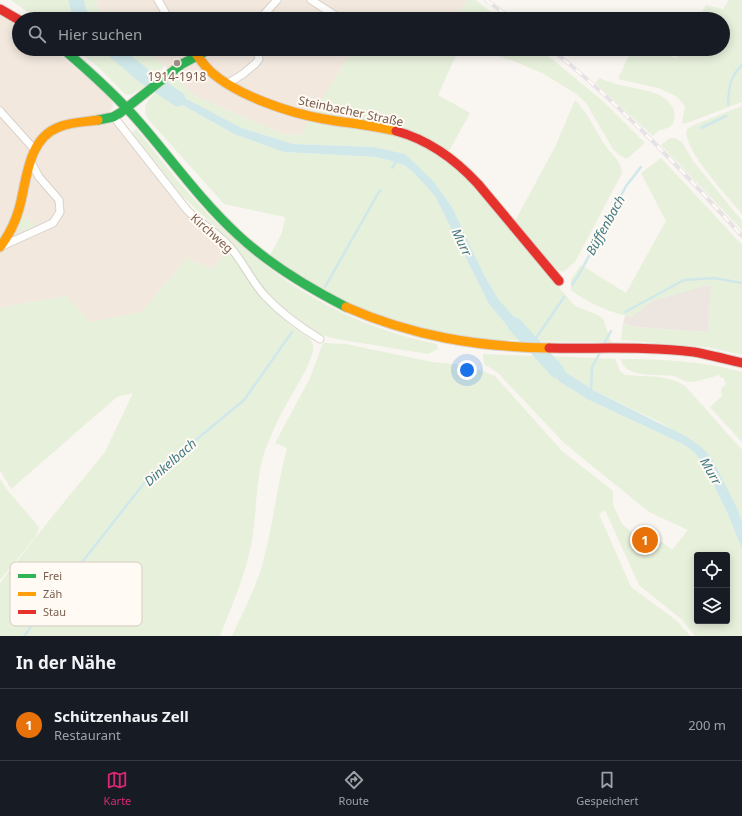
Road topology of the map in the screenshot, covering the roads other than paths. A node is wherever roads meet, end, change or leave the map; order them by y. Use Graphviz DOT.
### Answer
graph roads {
  1 [pos="158,0"];
  2 [pos="277,0"];
  3 [pos="311,0"];
  4 [pos="0,9"];
  5 [pos="165,12"];
  6 [pos="266,12"];
  7 [pos="330,12"];
  8 [pos="12,16"];
  9 [pos="71,56"];
  10 [pos="189,56"];
  11 [pos="197,56"];
  12 [pos="258,56"];
  13 [pos="227,84"];
  14 [pos="127,108"];
  15 [pos="0,111"];
  16 [pos="114,117"];
  17 [pos="35,150"];
  18 [pos="31,162"];
  19 [pos="0,247"];
  20 [pos="559,281"];
  21 [pos="320,339"];
  22 [pos="742,363"];
  1 -- 5 [label="street"];
  2 -- 6 [label="street"];
  3 -- 7 [label="street"];
  4 -- 8 [label="street"];
  9 -- 14 [label="street"];
  10 -- 14 [label="street"];
  11 -- 13 [label="street, Steinbacher Straße"];
  12 -- 13 [label="street"];
  13 -- 20 [label="street, Steinbacher Straße"];
  14 -- 16 [label="street"];
  14 -- 22 [label="street"];
  15 -- 17 [label="street"];
  16 -- 17 [label="street"];
  16 -- 21 [label="street, Kirchweg"];
  17 -- 18 [label="street"];
  18 -- 19 [label="street"];
  18 -- 19 [label="street"];
}
